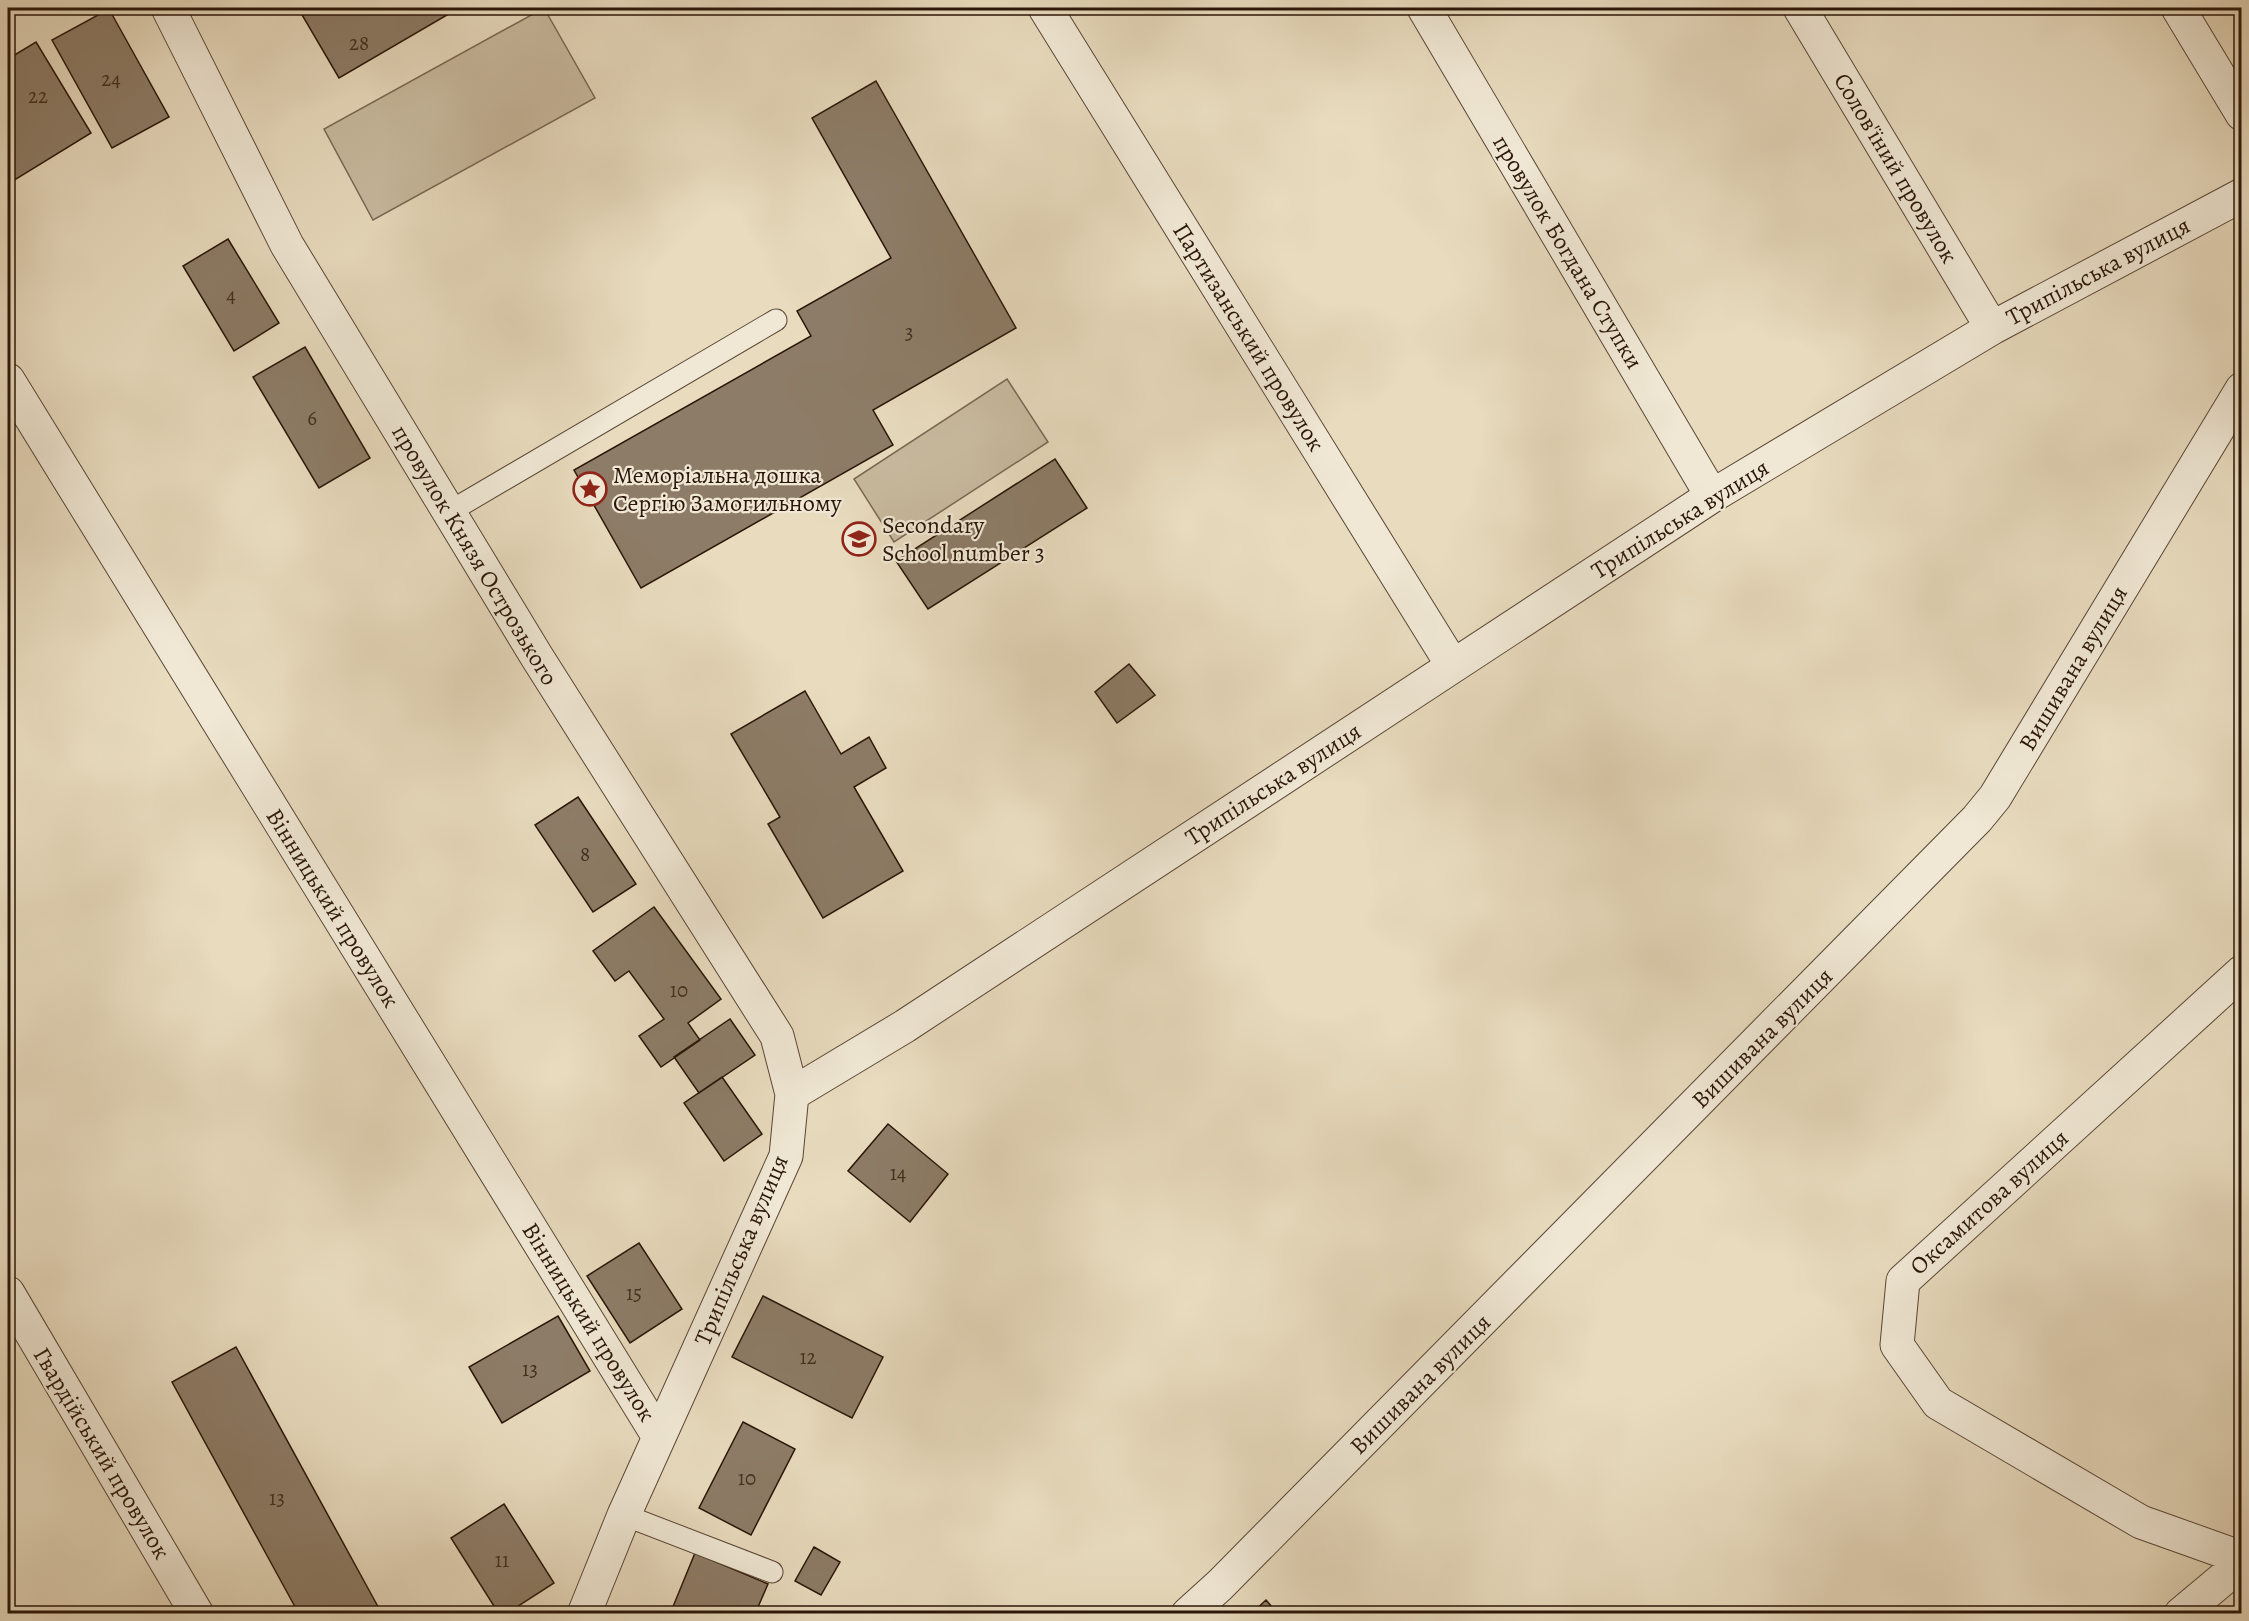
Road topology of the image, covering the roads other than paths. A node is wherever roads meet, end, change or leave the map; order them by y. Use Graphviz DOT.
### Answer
graph roads {
  1 [pos="168,8"];
  2 [pos="1045,8"];
  3 [pos="1424,8"];
  4 [pos="1800,8"];
  5 [pos="2178,8"];
  6 [pos="2241,114"];
  7 [pos="2241,195"];
  8 [pos="776,320"];
  9 [pos="1992,328"];
  10 [pos="8,380"];
  11 [pos="2241,389"];
  12 [pos="1712,496"];
  13 [pos="449,512"];
  14 [pos="1453,666"];
  15 [pos="2241,972"];
  16 [pos="792,1095"];
  17 [pos="8,1293"];
  18 [pos="659,1437"];
  19 [pos="624,1515"];
  20 [pos="2241,1558"];
  21 [pos="2241,1563"];
  22 [pos="772,1572"];
  23 [pos="197,1614"];
  24 [pos="584,1614"];
  25 [pos="1188,1614"];
  26 [pos="2181,1614"];
  1 -- 13 [label="street, провулок Князя Острозького"];
  2 -- 14 [label="street, Партизанський провулок"];
  3 -- 12 [label="street, провулок Богдана Ступки"];
  4 -- 9 [label="street, Солов'їний провулок"];
  5 -- 6 [label="street"];
  7 -- 9 [label="street, Трипільська вулиця"];
  8 -- 13 [label="lane"];
  9 -- 12 [label="street, Трипільська вулиця"];
  10 -- 18 [label="street, Вінницький провулок"];
  11 -- 25 [label="street, Вишивана вулиця"];
  12 -- 14 [label="street, Трипільська вулиця"];
  13 -- 16 [label="street, провулок Князя Острозького"];
  14 -- 16 [label="street, Трипільська вулиця"];
  15 -- 20 [label="street, Оксамитова вулиця"];
  16 -- 18 [label="street, Трипільська вулиця"];
  17 -- 23 [label="street, Гвардійський провулок"];
  18 -- 19 [label="street, Трипільська вулиця"];
  19 -- 22 [label="lane"];
  19 -- 24 [label="street, Трипільська вулиця"];
  21 -- 26 [label="street"];
}
